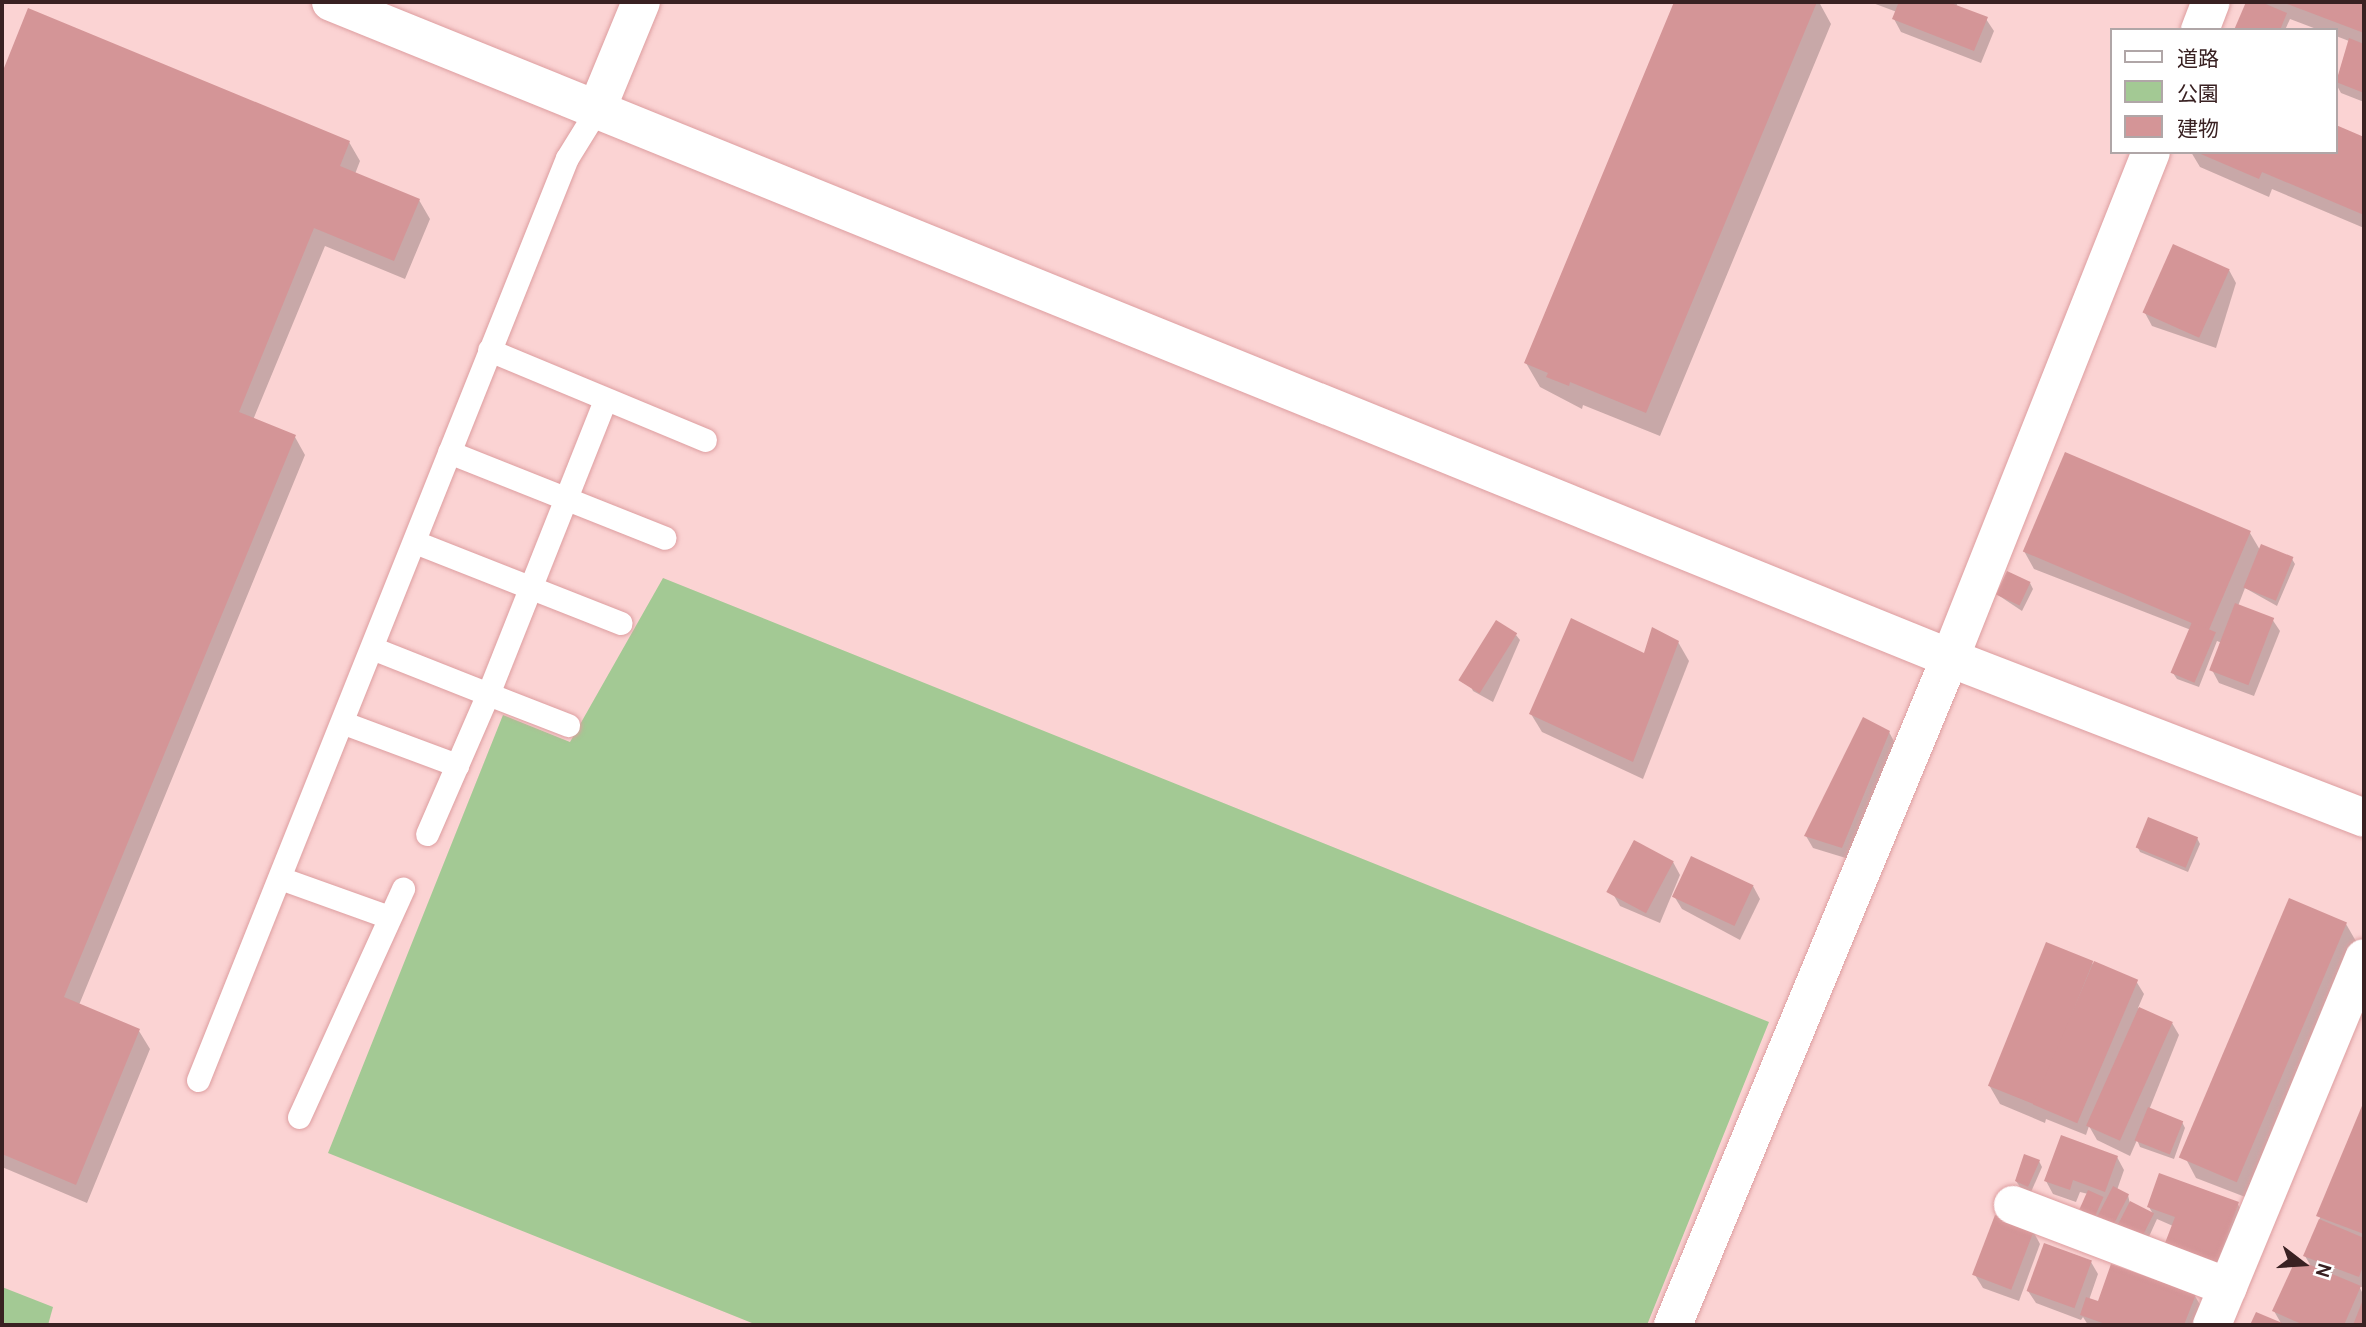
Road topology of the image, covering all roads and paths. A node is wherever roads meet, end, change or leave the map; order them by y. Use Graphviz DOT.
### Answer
graph roads {
  1 [pos="331,2"];
  2 [pos="641,2"];
  3 [pos="2211,2"];
  4 [pos="2201,28"];
  5 [pos="596,111"];
  6 [pos="2150,154"];
  7 [pos="489,350"];
  8 [pos="605,400"];
  9 [pos="705,440"];
  10 [pos="449,452"];
  11 [pos="567,501"];
  12 [pos="665,538"];
  13 [pos="415,542"];
  14 [pos="533,590"];
  15 [pos="621,623"];
  16 [pos="372,648"];
  17 [pos="1950,658"];
  18 [pos="488,694"];
  19 [pos="344,723"];
  20 [pos="568,724"];
  21 [pos="457,765"];
  22 [pos="2364,818"];
  23 [pos="427,834"];
  24 [pos="280,878"];
  25 [pos="403,889"];
  26 [pos="389,917"];
  27 [pos="2364,958"];
  28 [pos="198,1080"];
  29 [pos="299,1116"];
  30 [pos="2013,1205"];
  31 [pos="2228,1287"];
  32 [pos="1673,1325"];
  33 [pos="2212,1325"];
  1 -- 5 [label="street"];
  2 -- 5 [label="street"];
  3 -- 4 [label="street"];
  5 -- 7 [label="lane"];
  5 -- 17 [label="street"];
  6 -- 17 [label="street"];
  7 -- 8 [label="lane"];
  7 -- 10 [label="lane"];
  8 -- 9 [label="lane"];
  8 -- 11 [label="lane"];
  10 -- 11 [label="lane"];
  10 -- 13 [label="lane"];
  11 -- 12 [label="lane"];
  11 -- 14 [label="lane"];
  13 -- 14 [label="lane"];
  13 -- 16 [label="lane"];
  14 -- 15 [label="lane"];
  14 -- 18 [label="lane"];
  16 -- 18 [label="lane"];
  16 -- 19 [label="lane"];
  17 -- 22 [label="street"];
  17 -- 32 [label="street"];
  18 -- 20 [label="lane"];
  18 -- 21 [label="lane"];
  19 -- 21 [label="lane"];
  19 -- 24 [label="lane"];
  21 -- 23 [label="lane"];
  24 -- 26 [label="lane"];
  24 -- 28 [label="lane"];
  25 -- 26 [label="lane"];
  26 -- 29 [label="lane"];
  27 -- 31 [label="street"];
  30 -- 31 [label="street"];
  31 -- 33 [label="street"];
}
